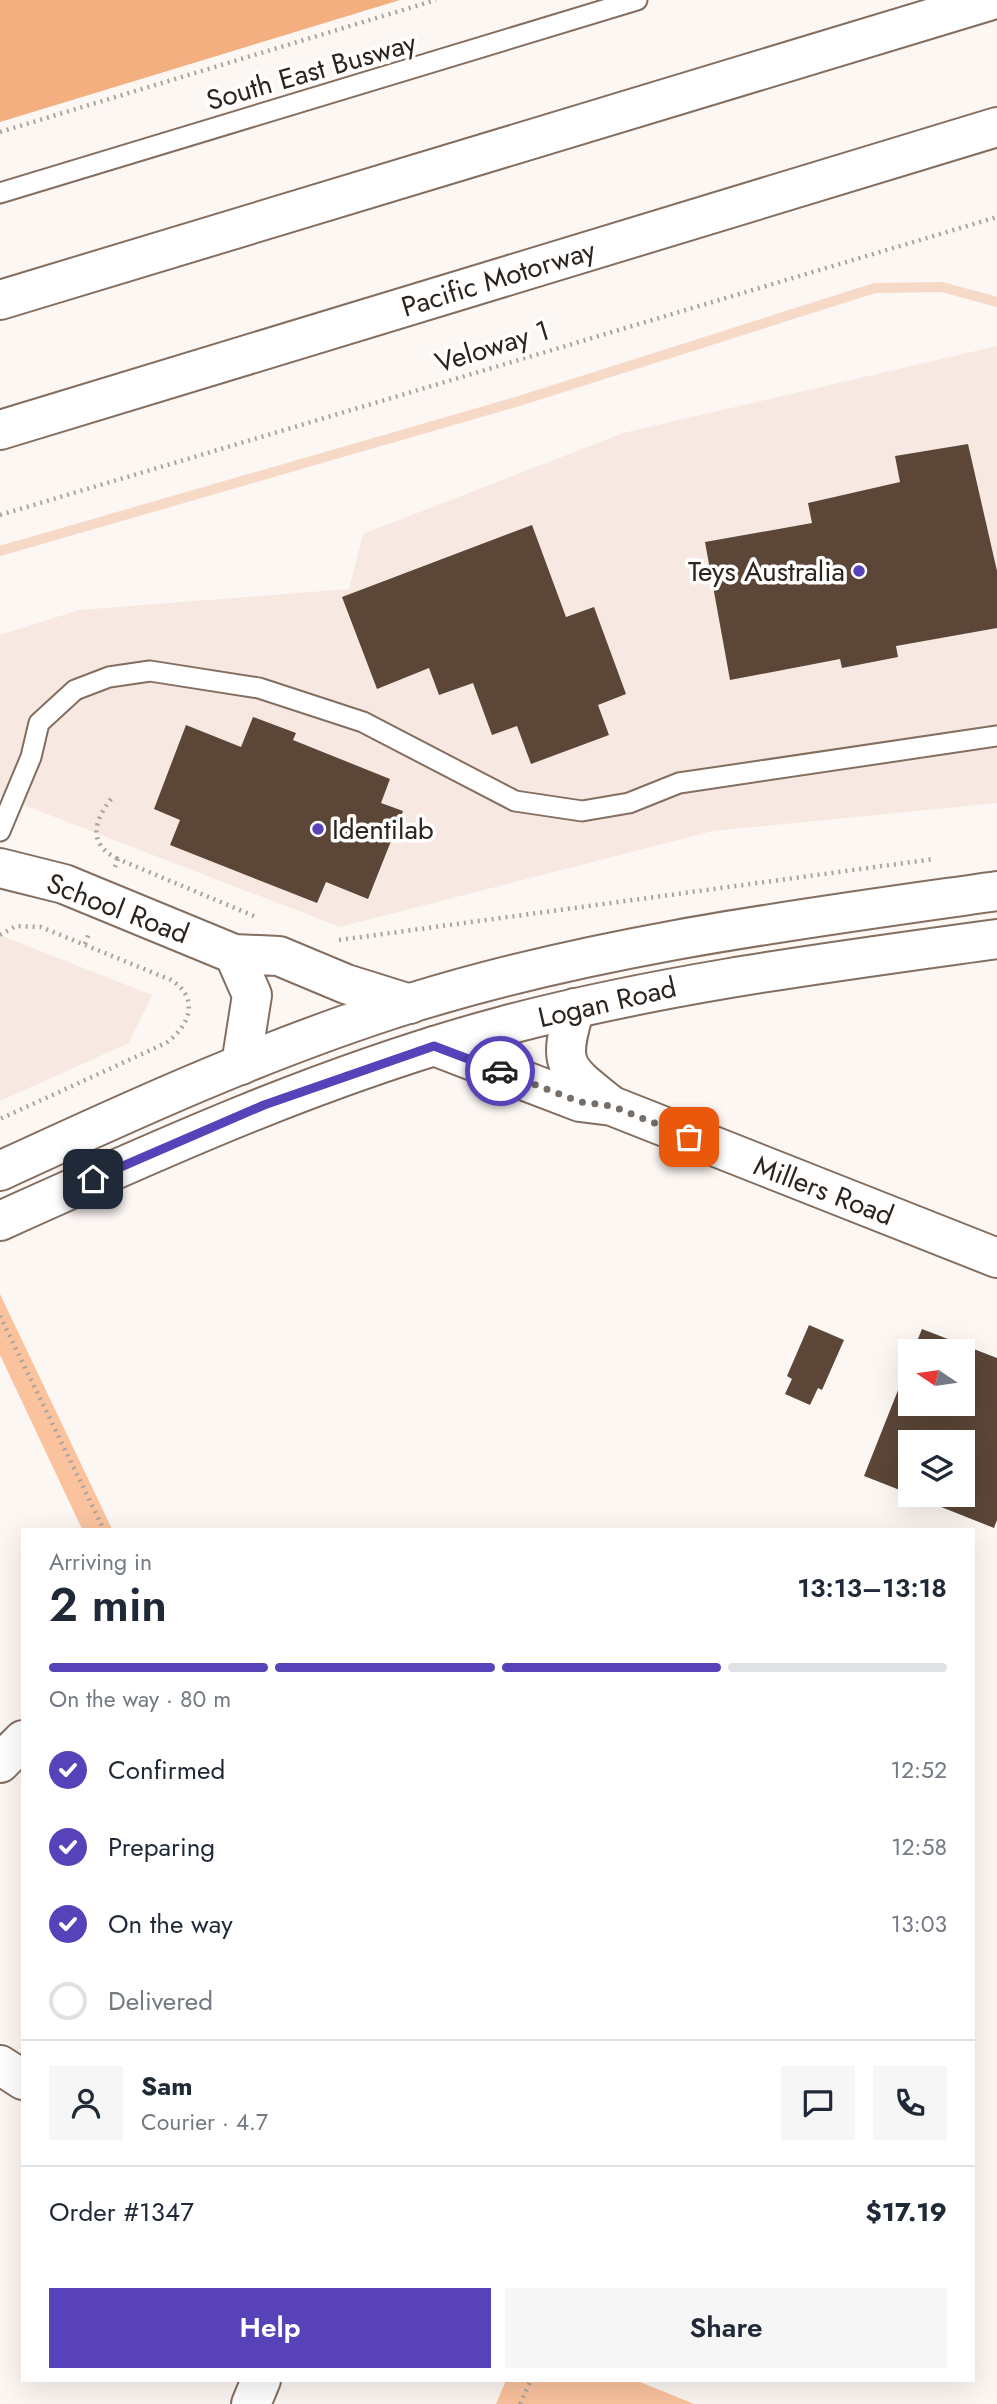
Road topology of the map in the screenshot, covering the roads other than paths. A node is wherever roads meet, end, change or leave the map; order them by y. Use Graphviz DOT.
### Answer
graph roads {
  1 [pos="637,0"];
  2 [pos="992,0"];
  3 [pos="997,127"];
  4 [pos="0,193"];
  5 [pos="0,300"];
  6 [pos="0,430"];
  7 [pos="997,736"];
  8 [pos="0,831"];
  9 [pos="0,868"];
  10 [pos="997,891"];
  11 [pos="997,939"];
  12 [pos="234,954"];
  13 [pos="410,1004"];
  14 [pos="575,1008"];
  15 [pos="434,1046"];
  16 [pos="241,1065"];
  17 [pos="612,1106"];
  18 [pos="0,1171"];
  19 [pos="0,1221"];
  20 [pos="997,1258"];
  21 [pos="21,1742"];
  22 [pos="0,1763"];
  23 [pos="0,2065"];
  24 [pos="21,2079"];
  25 [pos="260,2382"];
  26 [pos="251,2404"];
  1 -- 4 [label="lane, South East Busway"];
  2 -- 5 [label="main road"];
  3 -- 6 [label="main road, Pacific Motorway"];
  7 -- 8 [label="lane"];
  9 -- 12 [label="main road, School Road"];
  10 -- 13 [label="main road, Logan Road"];
  11 -- 14 [label="main road, Logan Road"];
  12 -- 13 [label="main road, School Road"];
  12 -- 16 [label="main road"];
  13 -- 16 [label="main road, Logan Road"];
  14 -- 15 [label="main road, Logan Road"];
  14 -- 17 [label="main road, Millers Road"];
  15 -- 17 [label="main road, Millers Road"];
  15 -- 19 [label="main road, Logan Road"];
  16 -- 18 [label="main road, Logan Road"];
  17 -- 20 [label="main road, Millers Road"];
  21 -- 22 [label="main road"];
  23 -- 24 [label="main road"];
  25 -- 26 [label="main road"];
}
